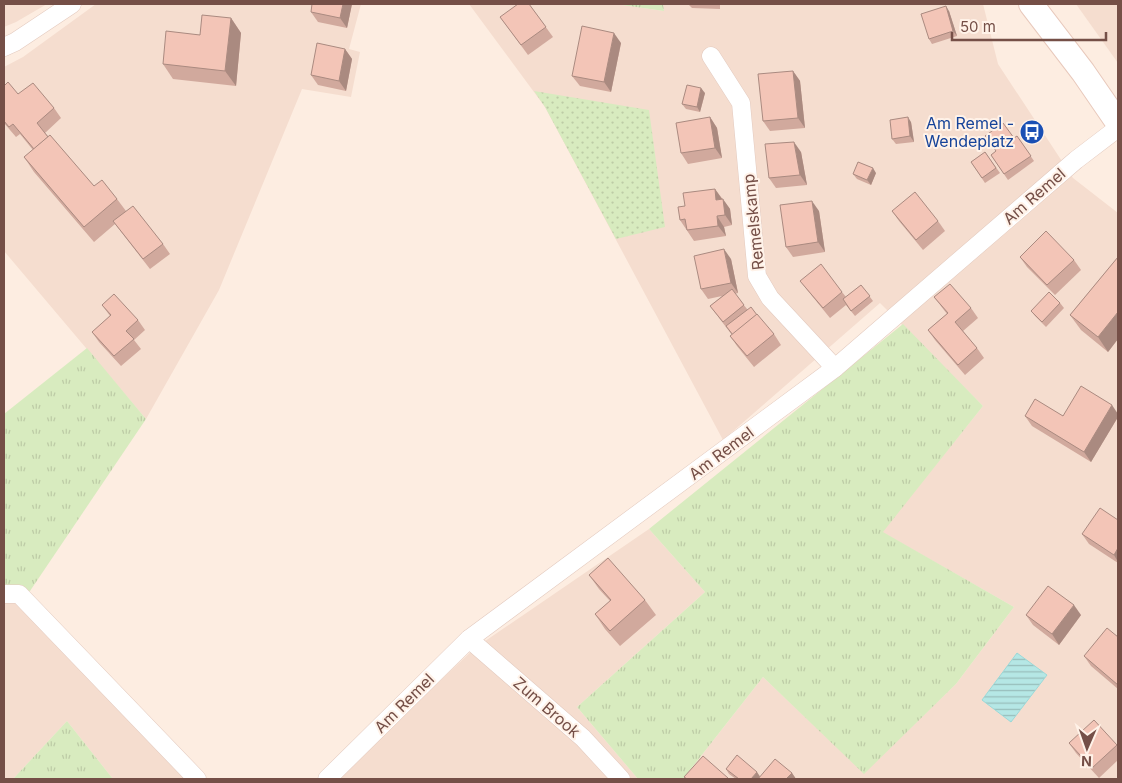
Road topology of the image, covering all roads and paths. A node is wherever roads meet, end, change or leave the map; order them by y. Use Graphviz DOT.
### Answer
graph roads {
  1 [pos="72,4"];
  2 [pos="1031,4"];
  3 [pos="4,47"];
  4 [pos="712,56"];
  5 [pos="1118,123"];
  6 [pos="1118,128"];
  7 [pos="835,368"];
  8 [pos="4,594"];
  9 [pos="469,639"];
  10 [pos="197,779"];
  11 [pos="327,779"];
  12 [pos="621,779"];
  1 -- 3 [label="street"];
  2 -- 5 [label="main road"];
  4 -- 7 [label="street, Remelskamp"];
  6 -- 7 [label="street, Am Remel"];
  7 -- 9 [label="street, Am Remel"];
  8 -- 10 [label="street"];
  9 -- 11 [label="street, Am Remel"];
  9 -- 12 [label="street, Zum Brook"];
}
